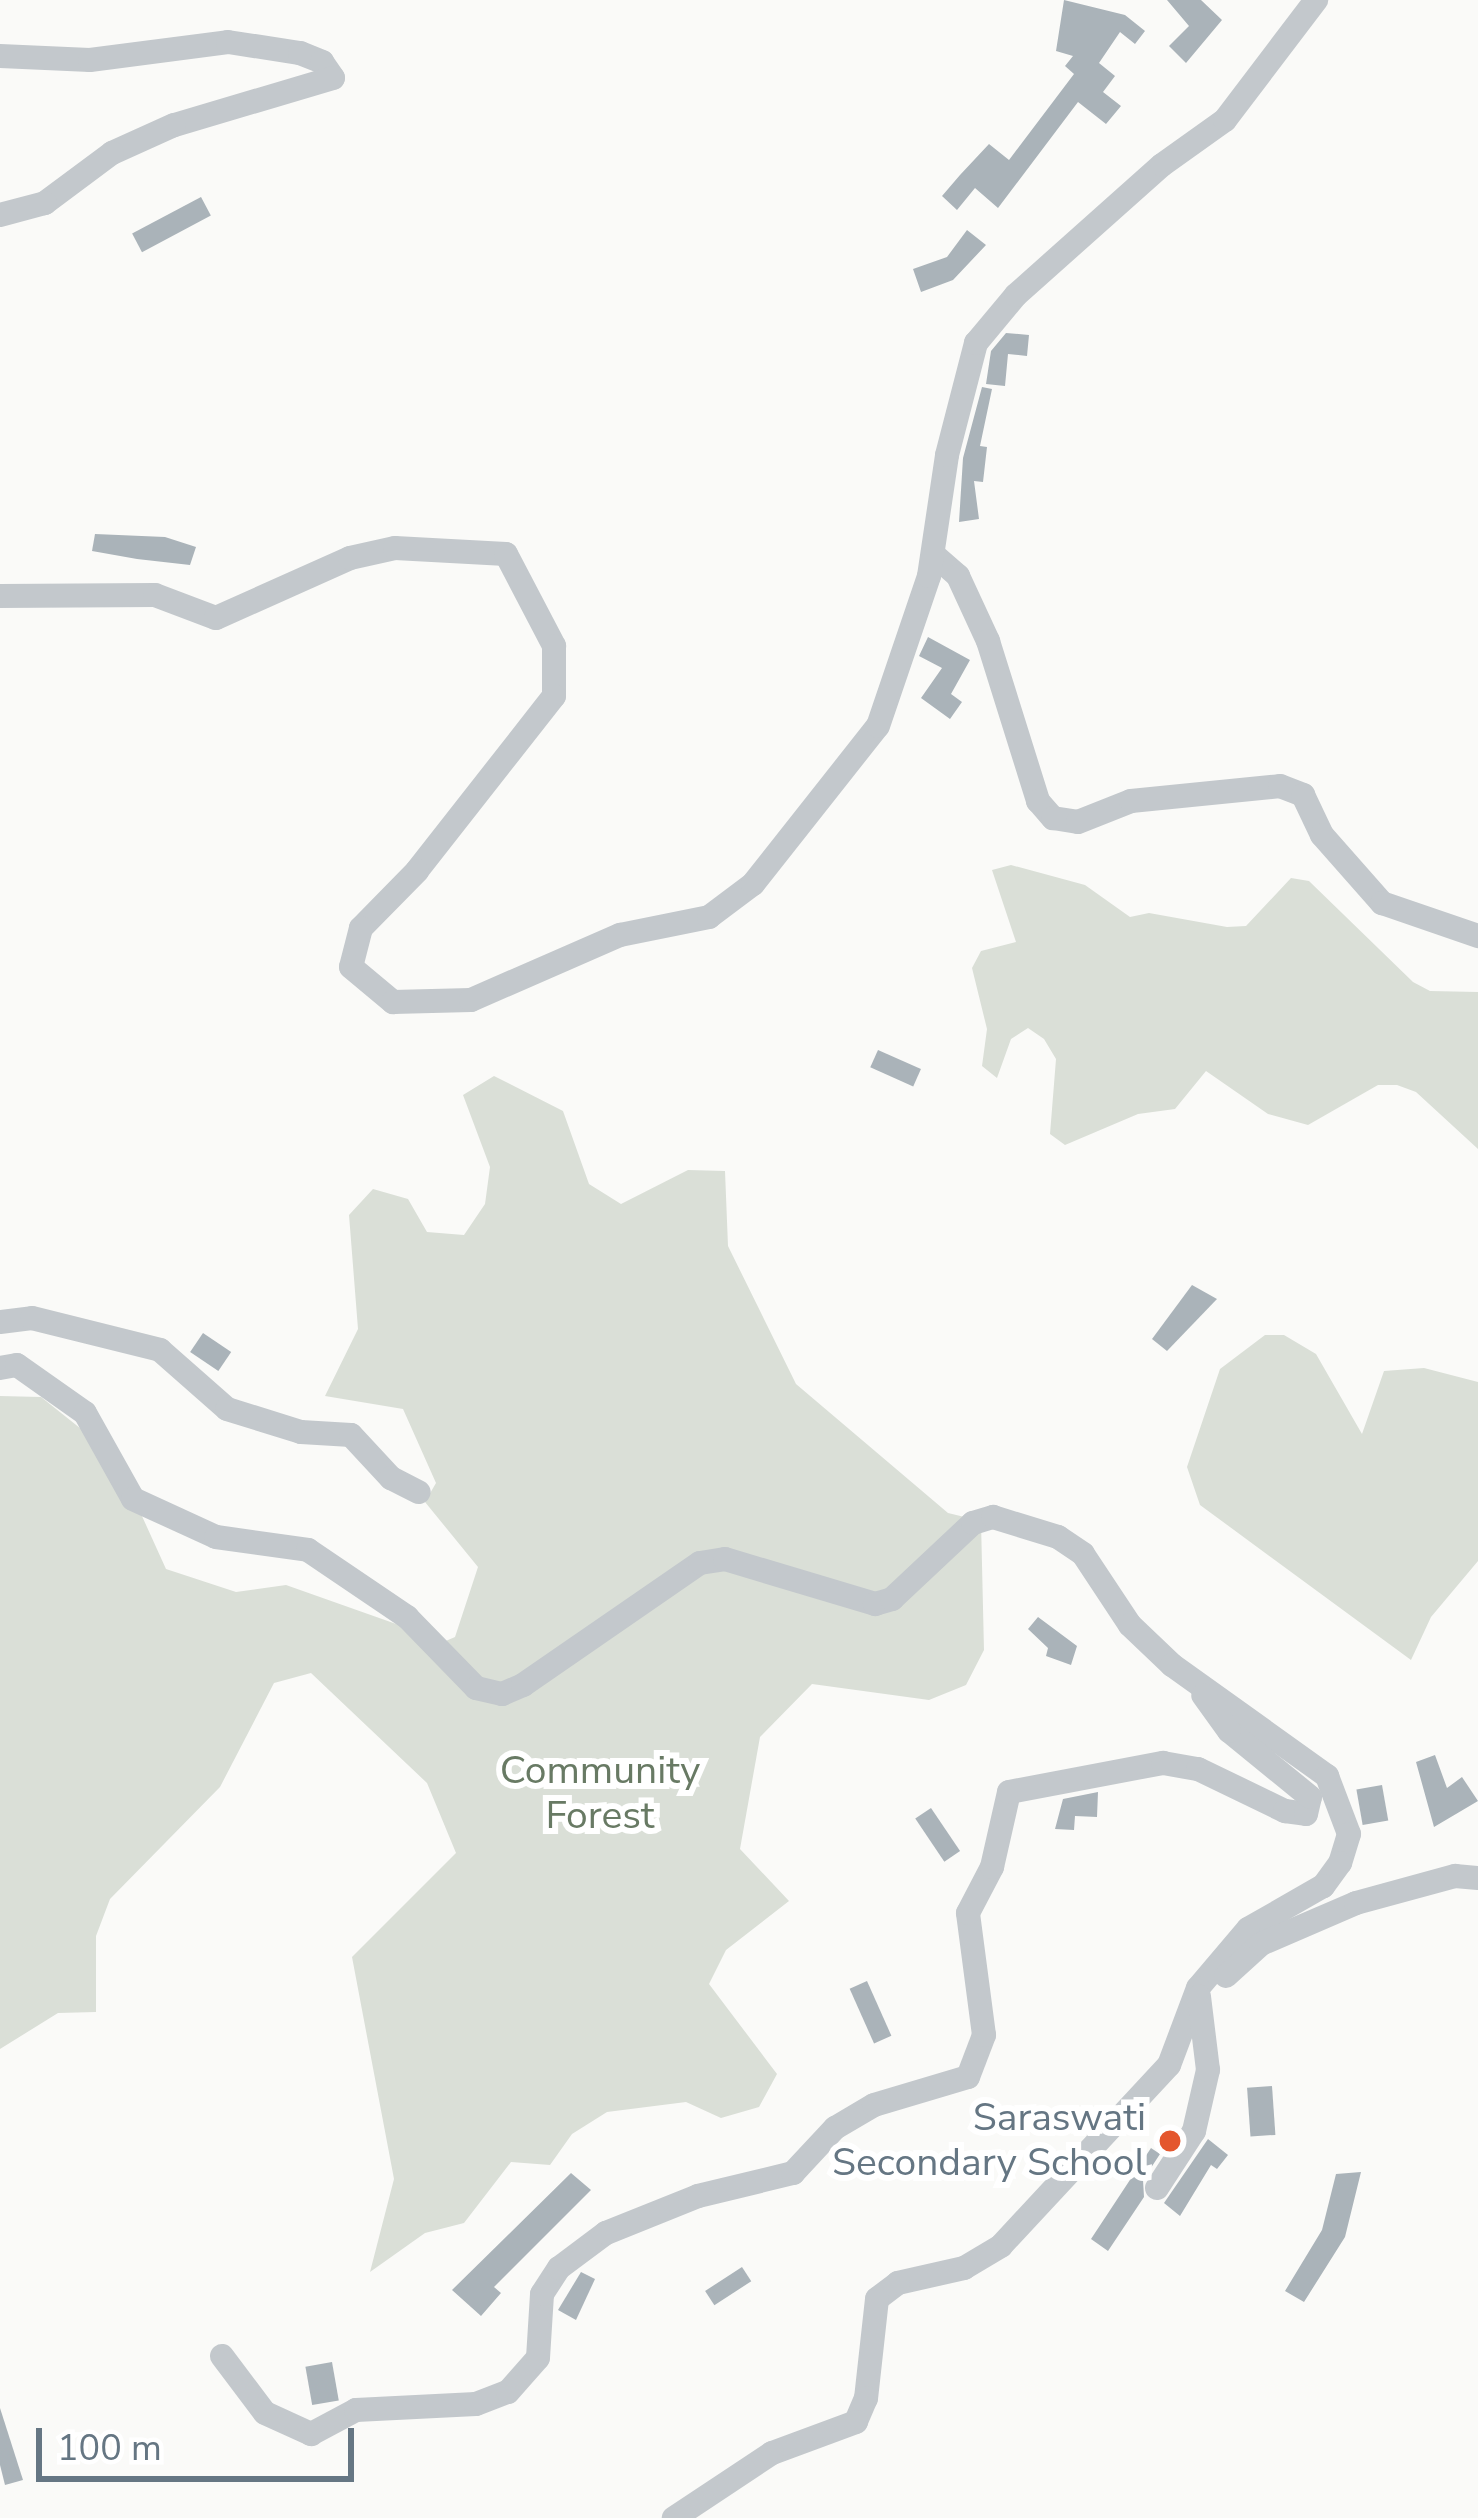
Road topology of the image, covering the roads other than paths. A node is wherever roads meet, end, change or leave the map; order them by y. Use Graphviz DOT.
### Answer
graph roads {
  1 [pos="1316,0"];
  2 [pos="0,56"];
  3 [pos="0,215"];
  4 [pos="934,554"];
  5 [pos="0,596"];
  6 [pos="1478,937"];
  7 [pos="0,1322"];
  8 [pos="0,1368"];
  9 [pos="418,1492"];
  10 [pos="1197,1682"];
  11 [pos="1478,1878"];
  12 [pos="1200,1997"];
  13 [pos="1157,2188"];
  14 [pos="222,2356"];
  15 [pos="674,2518"];
  1 -- 4 [label="street"];
  2 -- 3 [label="street"];
  4 -- 5 [label="street"];
  4 -- 6 [label="street"];
  7 -- 9 [label="street"];
  8 -- 10 [label="street"];
  10 -- 12 [label="street"];
  10 -- 14 [label="street"];
  11 -- 12 [label="street"];
  12 -- 13 [label="street"];
  12 -- 15 [label="street"];
}
